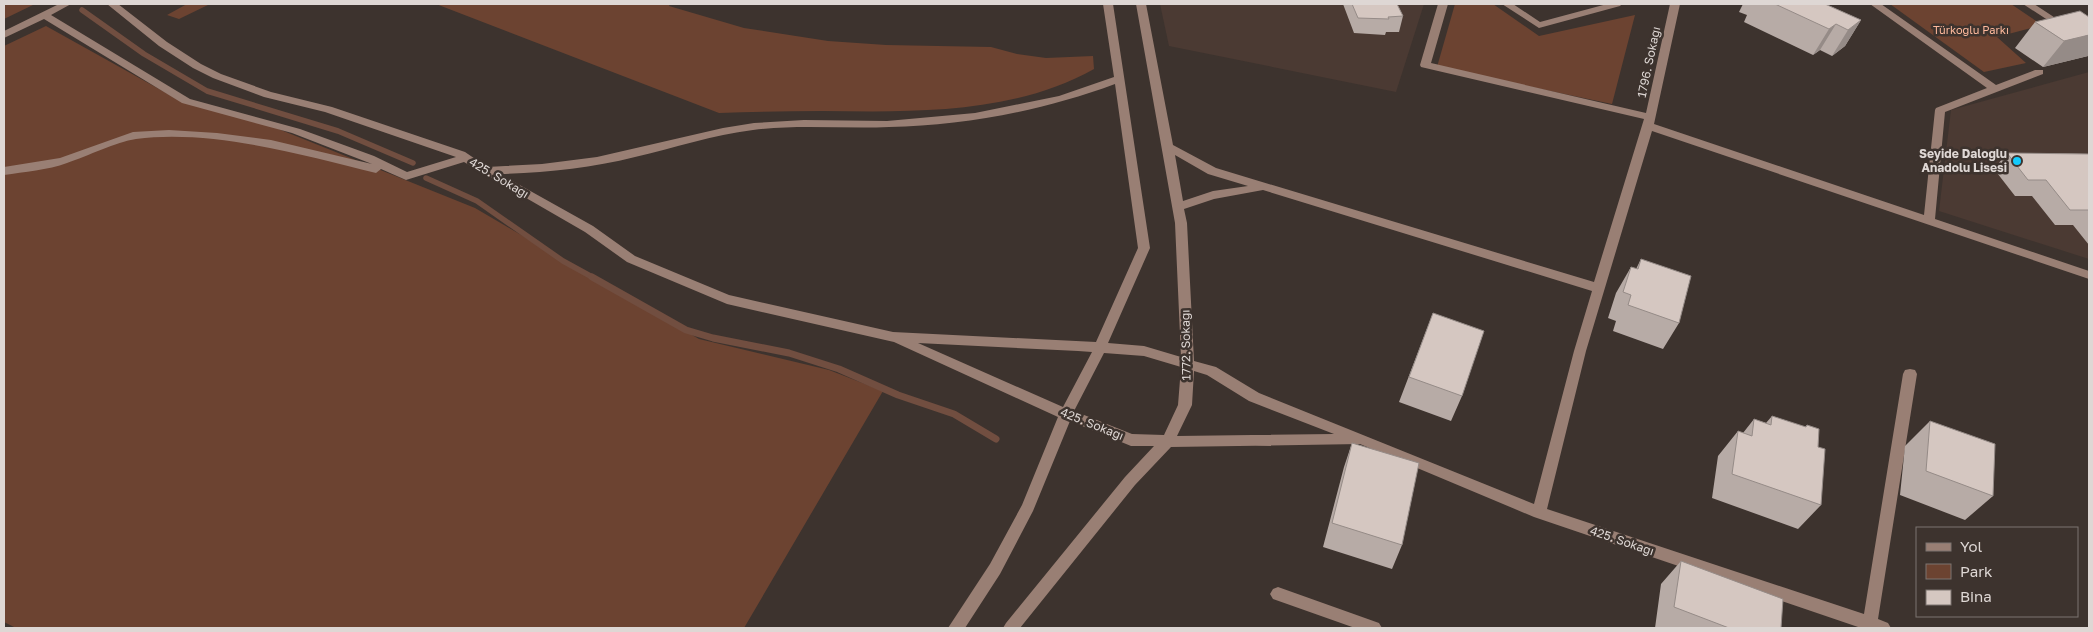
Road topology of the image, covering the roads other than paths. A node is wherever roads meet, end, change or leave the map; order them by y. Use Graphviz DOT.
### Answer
graph roads {
  1 [pos="66,4"];
  2 [pos="112,4"];
  3 [pos="1108,4"];
  4 [pos="1141,4"];
  5 [pos="1443,4"];
  6 [pos="1506,4"];
  7 [pos="1617,4"];
  8 [pos="1675,4"];
  9 [pos="1875,4"];
  10 [pos="2028,4"];
  11 [pos="44,14"];
  12 [pos="4,35"];
  13 [pos="2089,44"];
  14 [pos="2039,72"];
  15 [pos="1119,78"];
  16 [pos="1995,89"];
  17 [pos="1649,121"];
  18 [pos="1168,147"];
  19 [pos="466,158"];
  20 [pos="485,171"];
  21 [pos="4,172"];
  22 [pos="406,176"];
  23 [pos="1264,188"];
  24 [pos="1178,207"];
  25 [pos="1929,222"];
  26 [pos="2089,275"];
  27 [pos="1598,288"];
  28 [pos="893,337"];
  29 [pos="1100,348"];
  30 [pos="1188,365"];
  31 [pos="1910,374"];
  32 [pos="1066,414"];
  33 [pos="1168,441"];
  34 [pos="1366,441"];
  35 [pos="1538,513"];
  36 [pos="1278,594"];
  37 [pos="1874,627"];
  38 [pos="956,628"];
  39 [pos="1011,628"];
  40 [pos="1374,628"];
  1 -- 11 [label="street"];
  2 -- 19 [label="street, 425. Sokağı"];
  3 -- 15 [label="street"];
  4 -- 18 [label="street, 1772. Sokağı"];
  5 -- 17 [label="street"];
  6 -- 7 [label="street"];
  8 -- 17 [label="street, 1796. Sokağı"];
  9 -- 16 [label="street"];
  10 -- 13 [label="street"];
  11 -- 12 [label="street"];
  11 -- 22 [label="street"];
  14 -- 16 [label="street"];
  15 -- 20 [label="street"];
  15 -- 29 [label="street"];
  16 -- 25 [label="street"];
  17 -- 25 [label="street"];
  17 -- 27 [label="street, 1796. Sokağı"];
  18 -- 23 [label="street"];
  18 -- 24 [label="street, 1772. Sokağı"];
  19 -- 20 [label="street, 425. Sokağı"];
  19 -- 22 [label="street"];
  20 -- 28 [label="street, 425. Sokağı"];
  21 -- 22 [label="street"];
  23 -- 24 [label="street"];
  23 -- 27 [label="street"];
  24 -- 30 [label="street, 1772. Sokağı"];
  25 -- 26 [label="street"];
  27 -- 35 [label="street, 1796. Sokağı"];
  28 -- 29 [label="street, 425. Sokağı"];
  28 -- 32 [label="street, 425. Sokağı"];
  29 -- 30 [label="street, 425. Sokağı"];
  29 -- 32 [label="street"];
  30 -- 33 [label="street, 1772. Sokağı"];
  30 -- 34 [label="street, 425. Sokağı"];
  31 -- 37 [label="street"];
  32 -- 33 [label="street, 425. Sokağı"];
  32 -- 38 [label="street"];
  33 -- 34 [label="street, 425. Sokağı"];
  33 -- 39 [label="street, 1772. Sokağı"];
  34 -- 35 [label="street, 425. Sokağı"];
  35 -- 37 [label="street, 425. Sokağı"];
  36 -- 40 [label="street"];
}
